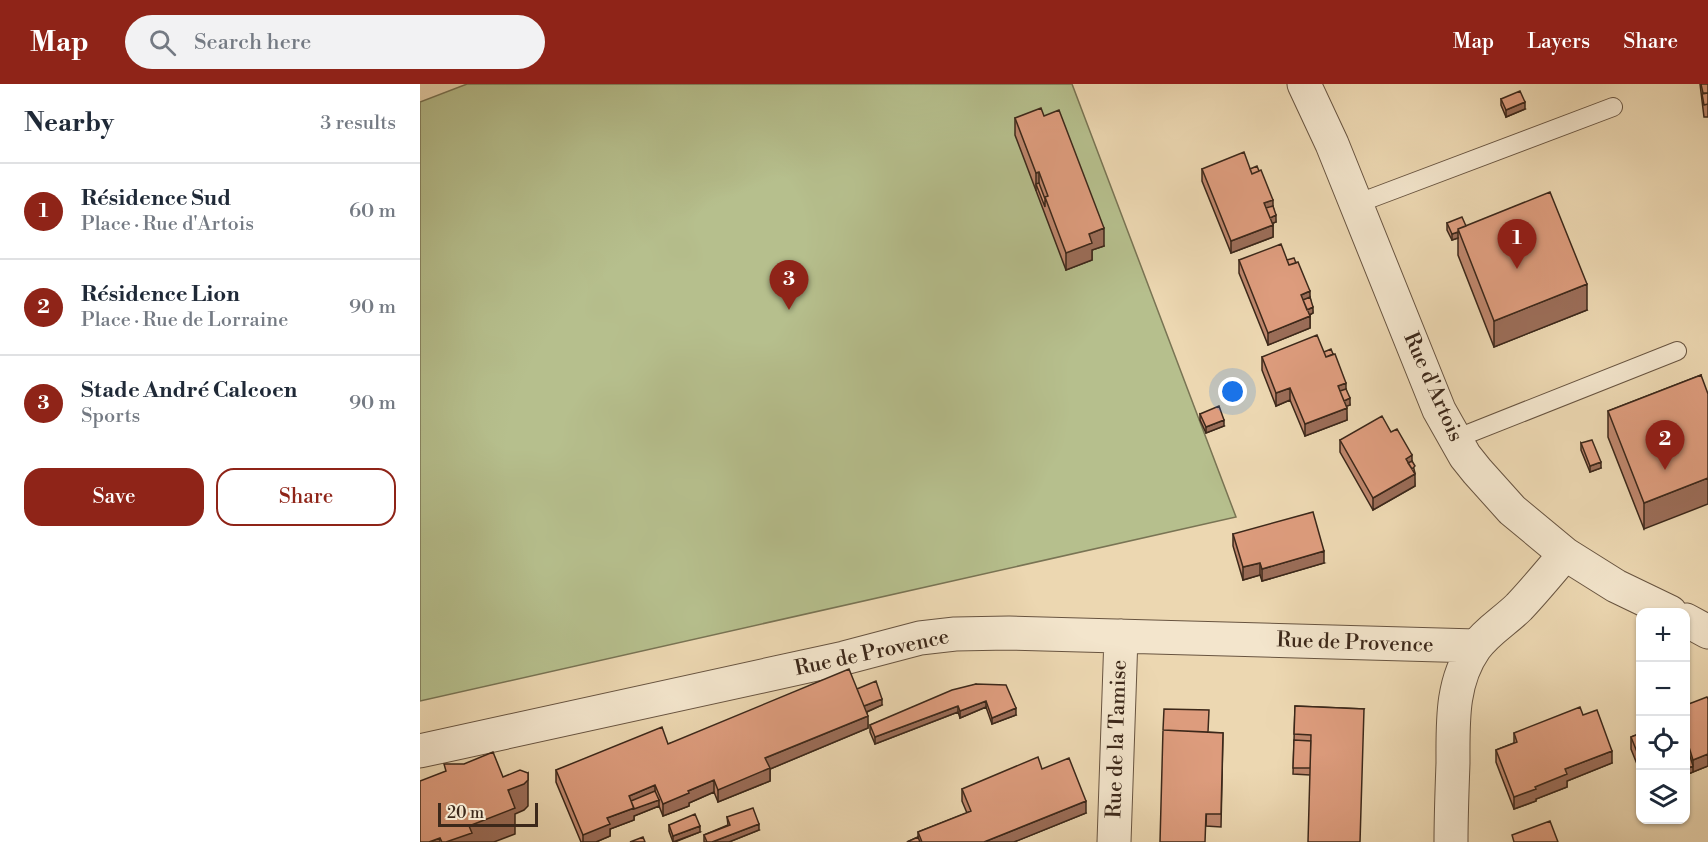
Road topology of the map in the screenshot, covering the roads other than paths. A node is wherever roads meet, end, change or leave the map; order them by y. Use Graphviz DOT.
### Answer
graph roads {
  1 [pos="1304,84"];
  2 [pos="1612,107"];
  3 [pos="1356,204"];
  4 [pos="1677,351"];
  5 [pos="1455,439"];
  6 [pos="1565,554"];
  7 [pos="1662,608"];
  8 [pos="1690,622"];
  9 [pos="1708,632"];
  10 [pos="1121,636"];
  11 [pos="1476,646"];
  12 [pos="420,752"];
  13 [pos="1114,842"];
  14 [pos="1450,842"];
  1 -- 3 [label="street, Rue d'Artois"];
  2 -- 3 [label="lane"];
  3 -- 5 [label="street, Rue d'Artois"];
  4 -- 5 [label="lane"];
  5 -- 6 [label="street, Rue d'Artois"];
  6 -- 7 [label="street, Rue d'Artois"];
  6 -- 11 [label="street"];
  8 -- 9 [label="street"];
  10 -- 11 [label="street, Rue de Provence"];
  10 -- 12 [label="street, Rue de Provence"];
  10 -- 13 [label="street, Rue de la Tamise"];
  11 -- 14 [label="street"];
}
